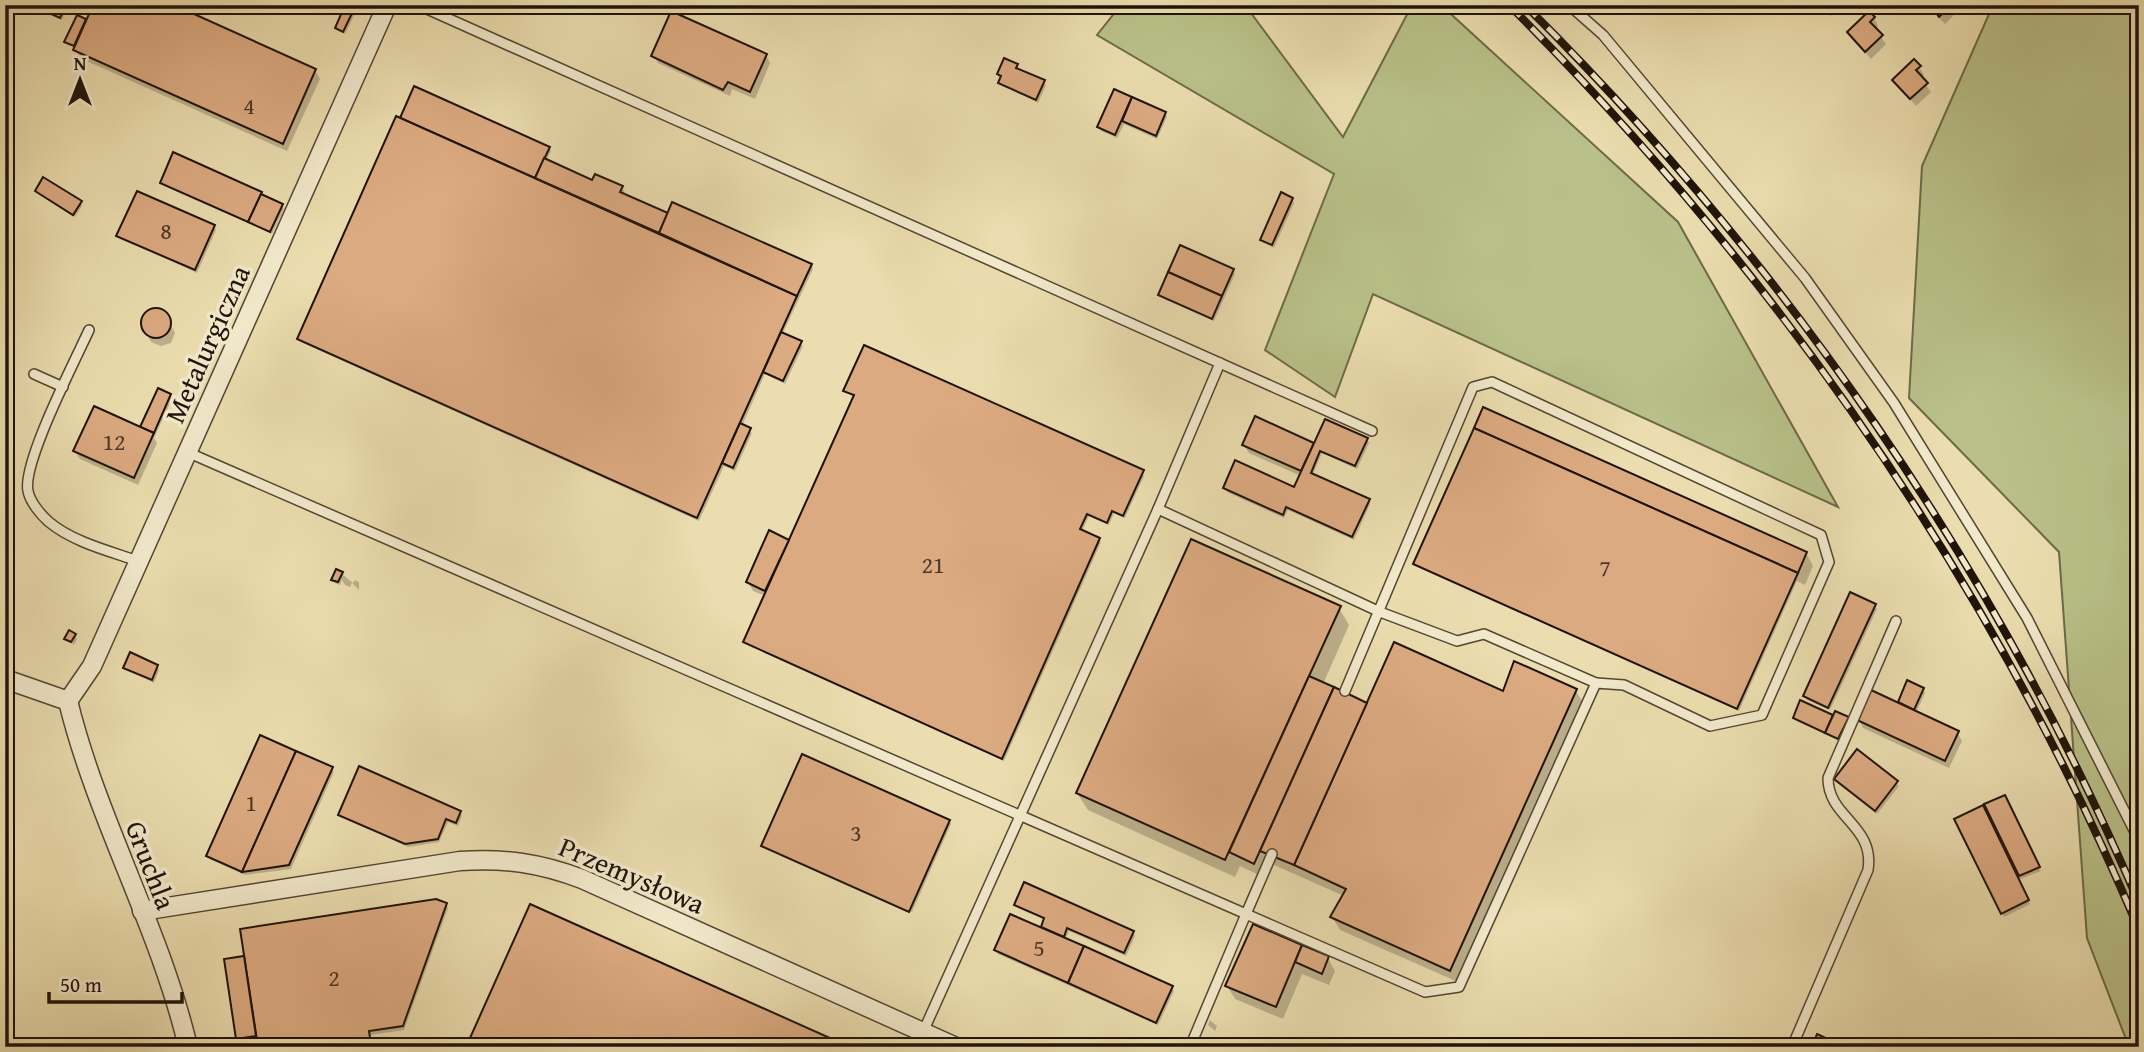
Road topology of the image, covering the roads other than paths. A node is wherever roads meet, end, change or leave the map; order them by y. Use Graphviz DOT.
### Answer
graph roads {
  1 [pos="387,5"];
  2 [pos="418,5"];
  3 [pos="1569,5"];
  4 [pos="89,330"];
  5 [pos="1220,363"];
  6 [pos="34,373"];
  7 [pos="63,387"];
  8 [pos="1372,430"];
  9 [pos="187,452"];
  10 [pos="1158,509"];
  11 [pos="138,561"];
  12 [pos="1380,612"];
  13 [pos="1896,621"];
  14 [pos="5,678"];
  15 [pos="1595,683"];
  16 [pos="1345,691"];
  17 [pos="68,701"];
  18 [pos="1018,816"];
  19 [pos="2139,840"];
  20 [pos="1272,854"];
  21 [pos="142,911"];
  22 [pos="1246,914"];
  23 [pos="923,1032"];
  24 [pos="188,1047"];
  25 [pos="956,1047"];
  26 [pos="1190,1047"];
  27 [pos="1793,1047"];
  1 -- 9 [label="street, Metalurgiczna"];
  2 -- 5 [label="lane"];
  3 -- 19 [label="lane"];
  4 -- 7 [label="lane"];
  5 -- 8 [label="lane"];
  5 -- 10 [label="lane"];
  6 -- 7 [label="lane"];
  7 -- 11 [label="lane"];
  9 -- 11 [label="street, Metalurgiczna"];
  9 -- 18 [label="lane"];
  10 -- 12 [label="lane"];
  10 -- 18 [label="lane"];
  11 -- 17 [label="street, Metalurgiczna"];
  12 -- 15 [label="lane"];
  12 -- 15 [label="lane"];
  12 -- 16 [label="lane"];
  13 -- 27 [label="lane"];
  14 -- 17 [label="street"];
  15 -- 22 [label="lane"];
  17 -- 21 [label="street, Gruchla"];
  18 -- 22 [label="lane"];
  18 -- 23 [label="lane"];
  20 -- 22 [label="lane"];
  21 -- 23 [label="street, Przemysłowa"];
  21 -- 24 [label="street, Gruchla"];
  22 -- 26 [label="lane"];
  23 -- 25 [label="street, Przemysłowa"];
}
